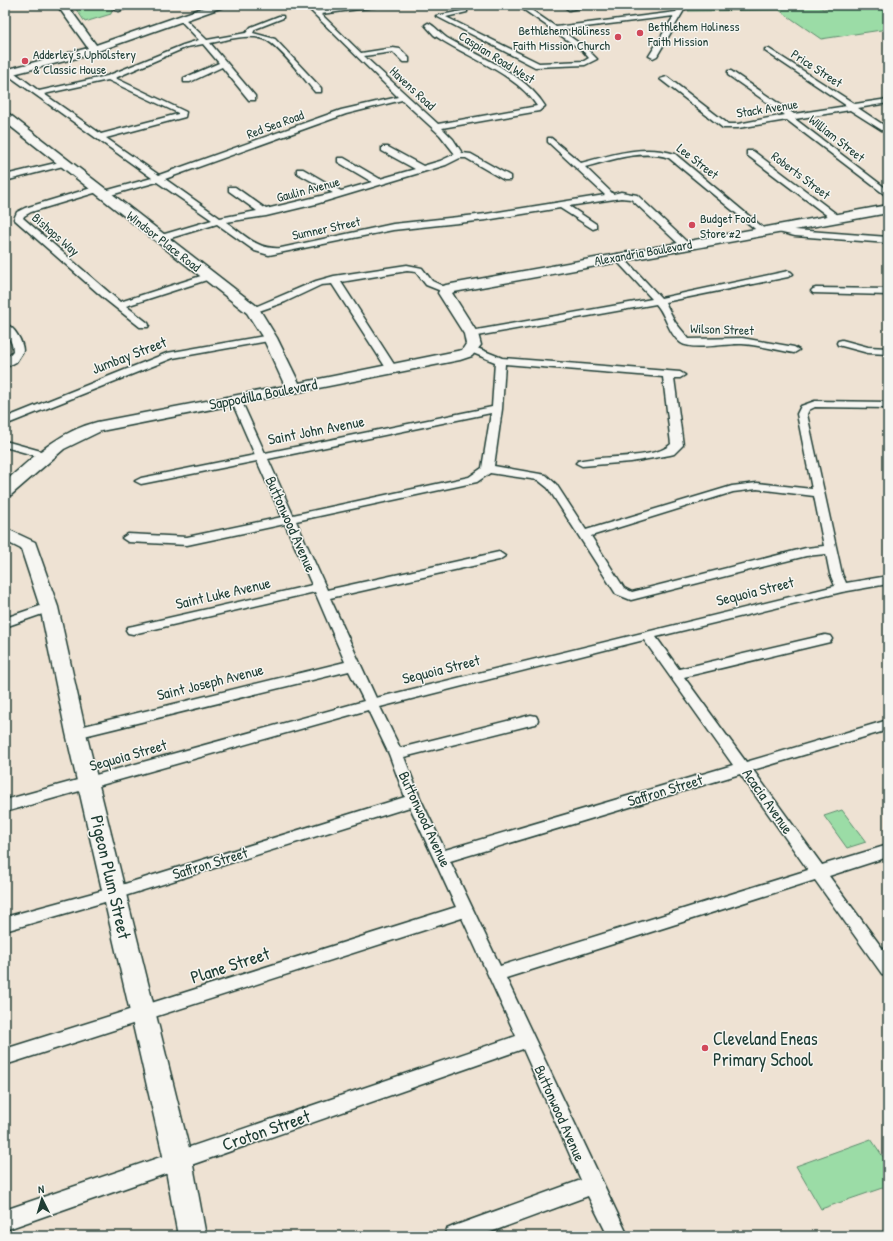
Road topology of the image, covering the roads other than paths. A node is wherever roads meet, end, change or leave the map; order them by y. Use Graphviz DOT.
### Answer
graph roads {
  1 [pos="62,5"];
  2 [pos="130,5"];
  3 [pos="220,5"];
  4 [pos="308,5"];
  5 [pos="375,5"];
  6 [pos="520,5"];
  7 [pos="590,5"];
  8 [pos="684,5"];
  9 [pos="569,8"];
  10 [pos="117,10"];
  11 [pos="315,12"];
  12 [pos="465,12"];
  13 [pos="677,14"];
  14 [pos="281,17"];
  15 [pos="182,19"];
  16 [pos="428,25"];
  17 [pos="555,29"];
  18 [pos="248,35"];
  19 [pos="205,42"];
  20 [pos="94,48"];
  21 [pos="767,50"];
  22 [pos="359,55"];
  23 [pos="653,56"];
  24 [pos="406,60"];
  25 [pos="224,64"];
  26 [pos="6,73"];
  27 [pos="731,73"];
  28 [pos="109,78"];
  29 [pos="664,79"];
  30 [pos="187,80"];
  31 [pos="318,90"];
  32 [pos="39,93"];
  33 [pos="252,98"];
  34 [pos="403,98"];
  35 [pos="888,101"];
  36 [pos="853,107"];
  37 [pos="5,116"];
  38 [pos="790,117"];
  39 [pos="436,127"];
  40 [pos="888,132"];
  41 [pos="100,137"];
  42 [pos="552,140"];
  43 [pos="385,149"];
  44 [pos="750,153"];
  45 [pos="459,155"];
  46 [pos="341,160"];
  47 [pos="64,163"];
  48 [pos="580,166"];
  49 [pos="422,169"];
  50 [pos="300,171"];
  51 [pos="5,178"];
  52 [pos="507,178"];
  53 [pos="157,179"];
  54 [pos="380,183"];
  55 [pos="232,189"];
  56 [pos="101,191"];
  57 [pos="340,194"];
  58 [pos="888,194"];
  59 [pos="611,196"];
  60 [pos="562,205"];
  61 [pos="888,209"];
  62 [pos="266,213"];
  63 [pos="836,218"];
  64 [pos="219,222"];
  65 [pos="593,226"];
  66 [pos="777,229"];
  67 [pos="763,231"];
  68 [pos="161,238"];
  69 [pos="888,240"];
  70 [pos="685,245"];
  71 [pos="618,257"];
  72 [pos="788,274"];
  73 [pos="210,276"];
  74 [pos="334,279"];
  75 [pos="446,290"];
  76 [pos="816,291"];
  77 [pos="888,292"];
  78 [pos="658,301"];
  79 [pos="119,305"];
  80 [pos="253,310"];
  81 [pos="144,325"];
  82 [pos="5,327"];
  83 [pos="471,334"];
  84 [pos="270,338"];
  85 [pos="686,342"];
  86 [pos="842,343"];
  87 [pos="472,350"];
  88 [pos="794,350"];
  89 [pos="888,351"];
  90 [pos="682,353"];
  91 [pos="500,361"];
  92 [pos="5,365"];
  93 [pos="392,369"];
  94 [pos="668,375"];
  95 [pos="680,375"];
  96 [pos="294,388"];
  97 [pos="236,400"];
  98 [pos="888,406"];
  99 [pos="497,409"];
  100 [pos="5,422"];
  101 [pos="5,444"];
  102 [pos="44,455"];
  103 [pos="262,456"];
  104 [pos="582,462"];
  105 [pos="488,469"];
  106 [pos="141,481"];
  107 [pos="5,491"];
  108 [pos="820,492"];
  109 [pos="288,519"];
  110 [pos="5,534"];
  111 [pos="585,534"];
  112 [pos="128,538"];
  113 [pos="832,549"];
  114 [pos="499,556"];
  115 [pos="888,580"];
  116 [pos="842,588"];
  117 [pos="321,591"];
  118 [pos="49,607"];
  119 [pos="5,623"];
  120 [pos="133,630"];
  121 [pos="647,635"];
  122 [pos="825,639"];
  123 [pos="353,665"];
  124 [pos="676,674"];
  125 [pos="371,704"];
  126 [pos="532,720"];
  127 [pos="888,725"];
  128 [pos="76,733"];
  129 [pos="396,754"];
  130 [pos="743,766"];
  131 [pos="89,784"];
  132 [pos="414,800"];
  133 [pos="5,806"];
  134 [pos="888,851"];
  135 [pos="442,857"];
  136 [pos="819,873"];
  137 [pos="115,893"];
  138 [pos="467,910"];
  139 [pos="5,924"];
  140 [pos="888,968"];
  141 [pos="497,974"];
  142 [pos="143,1014"];
  143 [pos="527,1040"];
  144 [pos="5,1057"];
  145 [pos="178,1160"];
  146 [pos="593,1185"];
  147 [pos="5,1220"];
  148 [pos="192,1236"];
  149 [pos="454,1236"];
  150 [pos="618,1236"];
  1 -- 20 [label="street"];
  2 -- 10 [label="street"];
  3 -- 15 [label="street"];
  4 -- 11 [label="street, Havens Road"];
  5 -- 11 [label="street"];
  6 -- 17 [label="street"];
  7 -- 9 [label="street"];
  8 -- 13 [label="street"];
  11 -- 22 [label="street, Havens Road"];
  12 -- 17 [label="street"];
  13 -- 17 [label="street"];
  13 -- 23 [label="street"];
  14 -- 18 [label="street"];
  15 -- 19 [label="street"];
  15 -- 20 [label="street"];
  16 -- 39 [label="street, Caspian Road West"];
  18 -- 19 [label="street"];
  18 -- 31 [label="street"];
  19 -- 25 [label="street"];
  19 -- 28 [label="street"];
  20 -- 26 [label="street"];
  21 -- 36 [label="street, Price Street"];
  22 -- 24 [label="street"];
  22 -- 34 [label="street, Havens Road"];
  25 -- 30 [label="street"];
  25 -- 33 [label="street"];
  26 -- 32 [label="street, Sumner Street"];
  27 -- 38 [label="street, William Street"];
  28 -- 32 [label="street"];
  28 -- 41 [label="street"];
  29 -- 38 [label="street, Stack Avenue"];
  32 -- 41 [label="street, Sumner Street"];
  34 -- 39 [label="street, Havens Road"];
  34 -- 53 [label="street, Red Sea Road"];
  35 -- 36 [label="street, Stack Avenue"];
  36 -- 38 [label="street, Stack Avenue"];
  36 -- 40 [label="street, Price Street"];
  37 -- 47 [label="street, Windsor Place Road"];
  38 -- 58 [label="street, William Street"];
  39 -- 45 [label="street, Havens Road"];
  41 -- 53 [label="street, Sumner Street"];
  42 -- 48 [label="street"];
  43 -- 49 [label="street"];
  44 -- 63 [label="street, Roberts Street"];
  45 -- 49 [label="street, Gaulin Avenue"];
  45 -- 52 [label="street"];
  46 -- 54 [label="street"];
  47 -- 51 [label="street"];
  47 -- 56 [label="street, Windsor Place Road"];
  48 -- 59 [label="street"];
  48 -- 67 [label="street, Lee Street"];
  49 -- 54 [label="street, Gaulin Avenue"];
  50 -- 57 [label="street"];
  53 -- 56 [label="street, Red Sea Road"];
  53 -- 64 [label="street, Sumner Street"];
  54 -- 57 [label="street, Gaulin Avenue"];
  55 -- 62 [label="street"];
  56 -- 68 [label="street, Windsor Place Road"];
  56 -- 79 [label="street, Bishops Way"];
  57 -- 62 [label="street, Gaulin Avenue"];
  59 -- 60 [label="street, Sumner Street"];
  59 -- 70 [label="street, Sumner Street"];
  60 -- 64 [label="street, Sumner Street"];
  60 -- 65 [label="street"];
  61 -- 63 [label="street, Alexandria Boulevard"];
  62 -- 64 [label="street, Gaulin Avenue"];
  63 -- 66 [label="street, Alexandria Boulevard"];
  64 -- 68 [label="street, Gaulin Avenue"];
  66 -- 67 [label="street, Alexandria Boulevard"];
  66 -- 69 [label="street"];
  67 -- 70 [label="street, Alexandria Boulevard"];
  68 -- 73 [label="street, Windsor Place Road"];
  70 -- 71 [label="street, Alexandria Boulevard"];
  71 -- 75 [label="street, Alexandria Boulevard"];
  71 -- 78 [label="street, Wilson Street"];
  72 -- 78 [label="street"];
  73 -- 79 [label="street"];
  73 -- 80 [label="street, Windsor Place Road"];
  74 -- 75 [label="street"];
  74 -- 80 [label="street"];
  74 -- 93 [label="street"];
  75 -- 83 [label="street"];
  76 -- 77 [label="street"];
  78 -- 83 [label="street"];
  78 -- 85 [label="street, Wilson Street"];
  79 -- 81 [label="street, Bishops Way"];
  80 -- 84 [label="street, Windsor Place Road"];
  82 -- 92 [label="street"];
  83 -- 87 [label="street"];
  84 -- 96 [label="street, Windsor Place Road"];
  84 -- 100 [label="street, Jumbay Street"];
  85 -- 88 [label="street, Wilson Street"];
  85 -- 90 [label="street"];
  86 -- 89 [label="street"];
  87 -- 91 [label="street"];
  87 -- 93 [label="street, Sappodilla Boulevard"];
  91 -- 94 [label="street"];
  91 -- 99 [label="street"];
  93 -- 96 [label="street, Sappodilla Boulevard"];
  94 -- 95 [label="street"];
  94 -- 104 [label="street"];
  96 -- 97 [label="street, Sappodilla Boulevard"];
  97 -- 102 [label="street, Sappodilla Boulevard"];
  97 -- 103 [label="street, Buttonwood Avenue"];
  98 -- 108 [label="street"];
  99 -- 103 [label="street, Saint John Avenue"];
  99 -- 105 [label="street"];
  101 -- 102 [label="street"];
  102 -- 107 [label="street, Sappodilla Boulevard"];
  103 -- 106 [label="street, Saint John Avenue"];
  103 -- 109 [label="street, Buttonwood Avenue"];
  105 -- 109 [label="street"];
  105 -- 111 [label="street"];
  108 -- 111 [label="street"];
  108 -- 113 [label="street"];
  109 -- 112 [label="street"];
  109 -- 117 [label="street, Buttonwood Avenue"];
  110 -- 118 [label="street, Pigeon Plum Street"];
  111 -- 113 [label="street"];
  113 -- 116 [label="street"];
  114 -- 117 [label="street, Saint Luke Avenue"];
  115 -- 116 [label="street, Sequoia Street"];
  116 -- 121 [label="street, Sequoia Street"];
  117 -- 120 [label="street, Saint Luke Avenue"];
  117 -- 123 [label="street, Buttonwood Avenue"];
  118 -- 119 [label="street"];
  118 -- 128 [label="street, Pigeon Plum Street"];
  121 -- 124 [label="street, Acacia Avenue"];
  121 -- 125 [label="street, Sequoia Street"];
  122 -- 124 [label="street"];
  123 -- 125 [label="street, Buttonwood Avenue"];
  123 -- 128 [label="street, Saint Joseph Avenue"];
  124 -- 130 [label="street, Acacia Avenue"];
  125 -- 129 [label="street, Buttonwood Avenue"];
  125 -- 131 [label="street, Sequoia Street"];
  126 -- 129 [label="street"];
  127 -- 130 [label="street, Saffron Street"];
  128 -- 131 [label="street, Pigeon Plum Street"];
  129 -- 132 [label="street, Buttonwood Avenue"];
  130 -- 135 [label="street, Saffron Street"];
  130 -- 136 [label="street, Acacia Avenue"];
  131 -- 133 [label="street, Sequoia Street"];
  131 -- 137 [label="street, Pigeon Plum Street"];
  132 -- 135 [label="street, Buttonwood Avenue"];
  132 -- 137 [label="street, Saffron Street"];
  134 -- 136 [label="street"];
  135 -- 138 [label="street, Buttonwood Avenue"];
  136 -- 140 [label="street, Acacia Avenue"];
  136 -- 141 [label="street"];
  137 -- 139 [label="street, Saffron Street"];
  137 -- 142 [label="street, Pigeon Plum Street"];
  138 -- 141 [label="street, Buttonwood Avenue"];
  138 -- 142 [label="street, Plane Street"];
  141 -- 143 [label="street, Buttonwood Avenue"];
  142 -- 144 [label="street, Plane Street"];
  142 -- 145 [label="street, Pigeon Plum Street"];
  143 -- 145 [label="street, Croton Street"];
  143 -- 146 [label="street, Buttonwood Avenue"];
  145 -- 147 [label="street, Croton Street"];
  145 -- 148 [label="street, Pigeon Plum Street"];
  146 -- 149 [label="street"];
  146 -- 150 [label="street, Buttonwood Avenue"];
}
